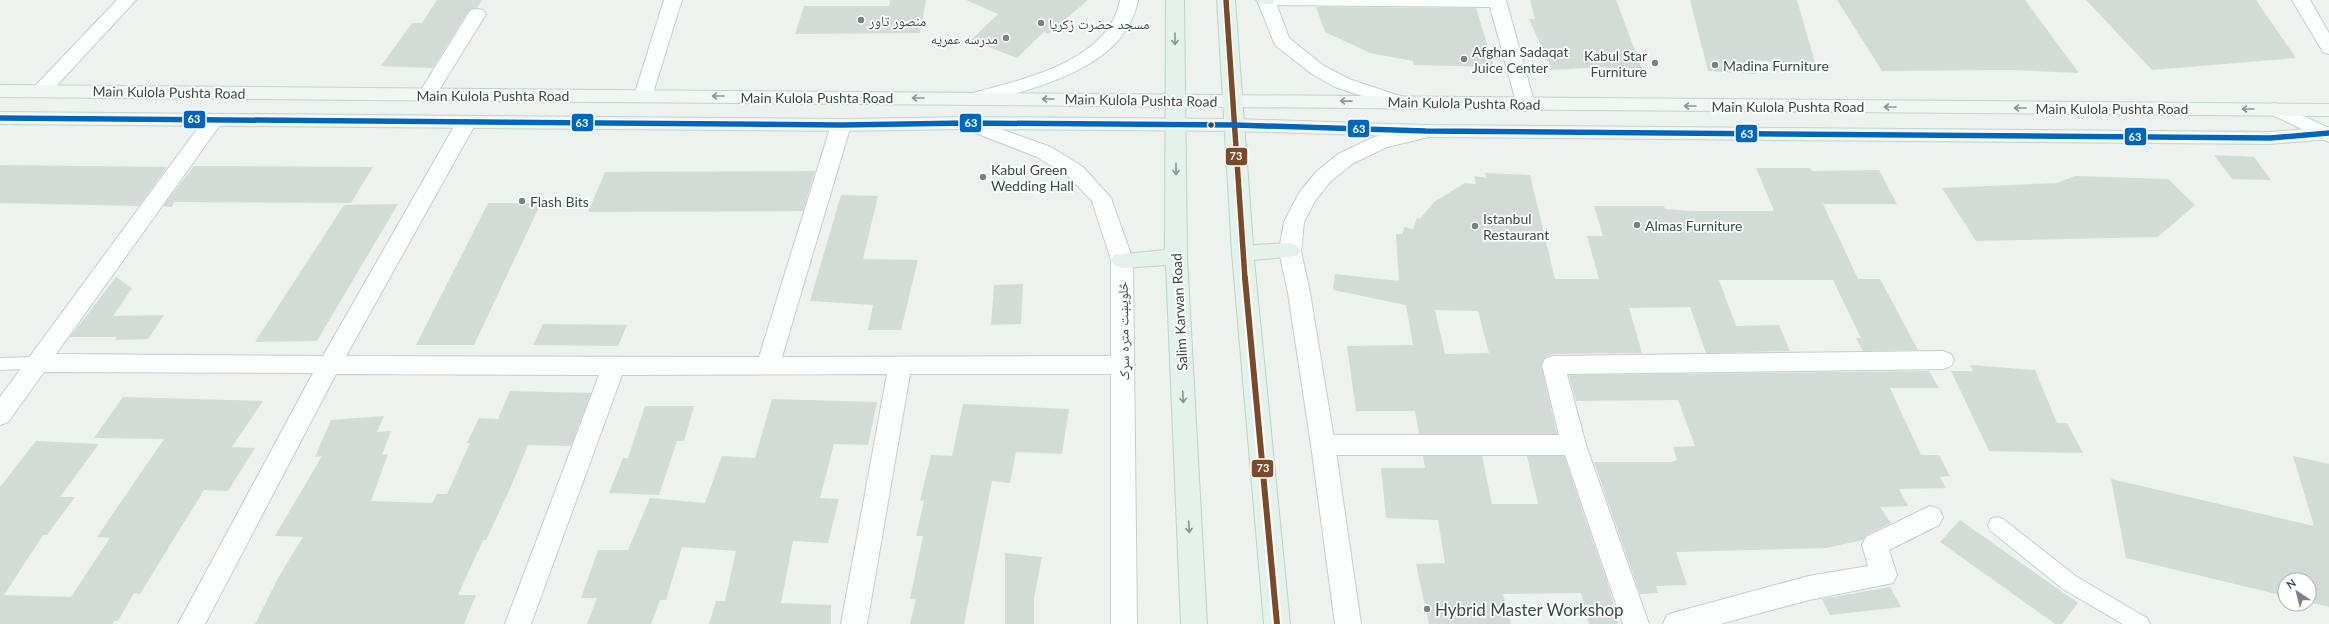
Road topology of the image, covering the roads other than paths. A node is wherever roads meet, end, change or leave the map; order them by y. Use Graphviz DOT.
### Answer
graph roads {
  1 [pos="127,0"];
  2 [pos="673,0"];
  3 [pos="1129,0"];
  4 [pos="1175,0"];
  5 [pos="1226,0"];
  6 [pos="1266,0"];
  7 [pos="2300,0"];
  8 [pos="1497,1"];
  9 [pos="477,14"];
  10 [pos="2329,48"];
  11 [pos="0,91"];
  12 [pos="41,91"];
  13 [pos="427,95"];
  14 [pos="643,96"];
  15 [pos="976,98"];
  16 [pos="1176,100"];
  17 [pos="1234,100"];
  18 [pos="1399,102"];
  19 [pos="1526,104"];
  20 [pos="2275,109"];
  21 [pos="2329,110"];
  22 [pos="0,118"];
  23 [pos="213,121"];
  24 [pos="466,123"];
  25 [pos="967,123"];
  26 [pos="1176,124"];
  27 [pos="841,125"];
  28 [pos="1235,125"];
  29 [pos="1426,131"];
  30 [pos="2327,134"];
  31 [pos="1290,251"];
  32 [pos="1243,253"];
  33 [pos="1176,257"];
  34 [pos="1122,260"];
  35 [pos="1943,360"];
  36 [pos="37,363"];
  37 [pos="0,364"];
  38 [pos="330,364"];
  39 [pos="900,365"];
  40 [pos="1124,365"];
  41 [pos="614,366"];
  42 [pos="768,366"];
  43 [pos="0,415"];
  44 [pos="1323,445"];
  45 [pos="1574,445"];
  46 [pos="1930,517"];
  47 [pos="1997,525"];
  48 [pos="191,624"];
  49 [pos="518,624"];
  50 [pos="854,624"];
  51 [pos="1124,624"];
  52 [pos="1194,624"];
  53 [pos="1277,624"];
  54 [pos="1348,624"];
  55 [pos="1636,624"];
  56 [pos="1676,624"];
  57 [pos="2140,624"];
  1 -- 12 [label="street"];
  2 -- 14 [label="street"];
  3 -- 15 [label="street"];
  4 -- 16 [label="main road, Salim Karwan Road, one-way"];
  5 -- 17 [label="main road"];
  6 -- 8 [label="street"];
  6 -- 18 [label="street"];
  7 -- 10 [label="street"];
  8 -- 19 [label="street"];
  9 -- 13 [label="street"];
  11 -- 12 [label="main road, Main Kulola Pushta Road"];
  12 -- 13 [label="main road, Main Kulola Pushta Road"];
  13 -- 14 [label="main road, Main Kulola Pushta Road"];
  15 -- 14 [label="main road, Main Kulola Pushta Road, one-way"];
  16 -- 15 [label="main road, Main Kulola Pushta Road, one-way"];
  16 -- 17 [label="main road, Main Kulola Pushta Road"];
  16 -- 26 [label="main road, Salim Karwan Road"];
  18 -- 17 [label="main road, Main Kulola Pushta Road, one-way"];
  17 -- 28 [label="main road"];
  18 -- 19 [label="main road, Main Kulola Pushta Road"];
  20 -- 19 [label="main road, Main Kulola Pushta Road, one-way"];
  20 -- 21 [label="main road, Main Kulola Pushta Road"];
  20 -- 30 [label="street"];
  22 -- 23 [label="main road, Main Kulola Pushta Road"];
  23 -- 24 [label="main road, Main Kulola Pushta Road"];
  23 -- 36 [label="street"];
  24 -- 27 [label="main road, Main Kulola Pushta Road"];
  24 -- 38 [label="street"];
  25 -- 26 [label="main road, Main Kulola Pushta Road"];
  25 -- 27 [label="main road, Main Kulola Pushta Road"];
  25 -- 34 [label="street, څلویښت متره سړک"];
  26 -- 28 [label="main road, Main Kulola Pushta Road"];
  26 -- 33 [label="main road, Salim Karwan Road, one-way"];
  27 -- 42 [label="street"];
  28 -- 29 [label="main road, Main Kulola Pushta Road"];
  28 -- 32 [label="main road"];
  29 -- 30 [label="main road, Main Kulola Pushta Road"];
  29 -- 31 [label="street"];
  31 -- 32 [label="main road"];
  31 -- 44 [label="street"];
  32 -- 53 [label="main road"];
  33 -- 34 [label="main road"];
  33 -- 52 [label="main road, Salim Karwan Road, one-way"];
  34 -- 40 [label="street, څلویښت متره سړک"];
  35 -- 45 [label="street"];
  36 -- 37 [label="lane"];
  36 -- 38 [label="street"];
  36 -- 43 [label="street"];
  38 -- 41 [label="street"];
  38 -- 48 [label="street"];
  39 -- 40 [label="street"];
  39 -- 42 [label="street"];
  39 -- 50 [label="street"];
  40 -- 51 [label="street, څلویښت متره سړک"];
  41 -- 42 [label="street"];
  41 -- 49 [label="street"];
  44 -- 45 [label="street"];
  44 -- 54 [label="street"];
  45 -- 55 [label="street"];
  46 -- 56 [label="street"];
  47 -- 57 [label="lane"];
}
